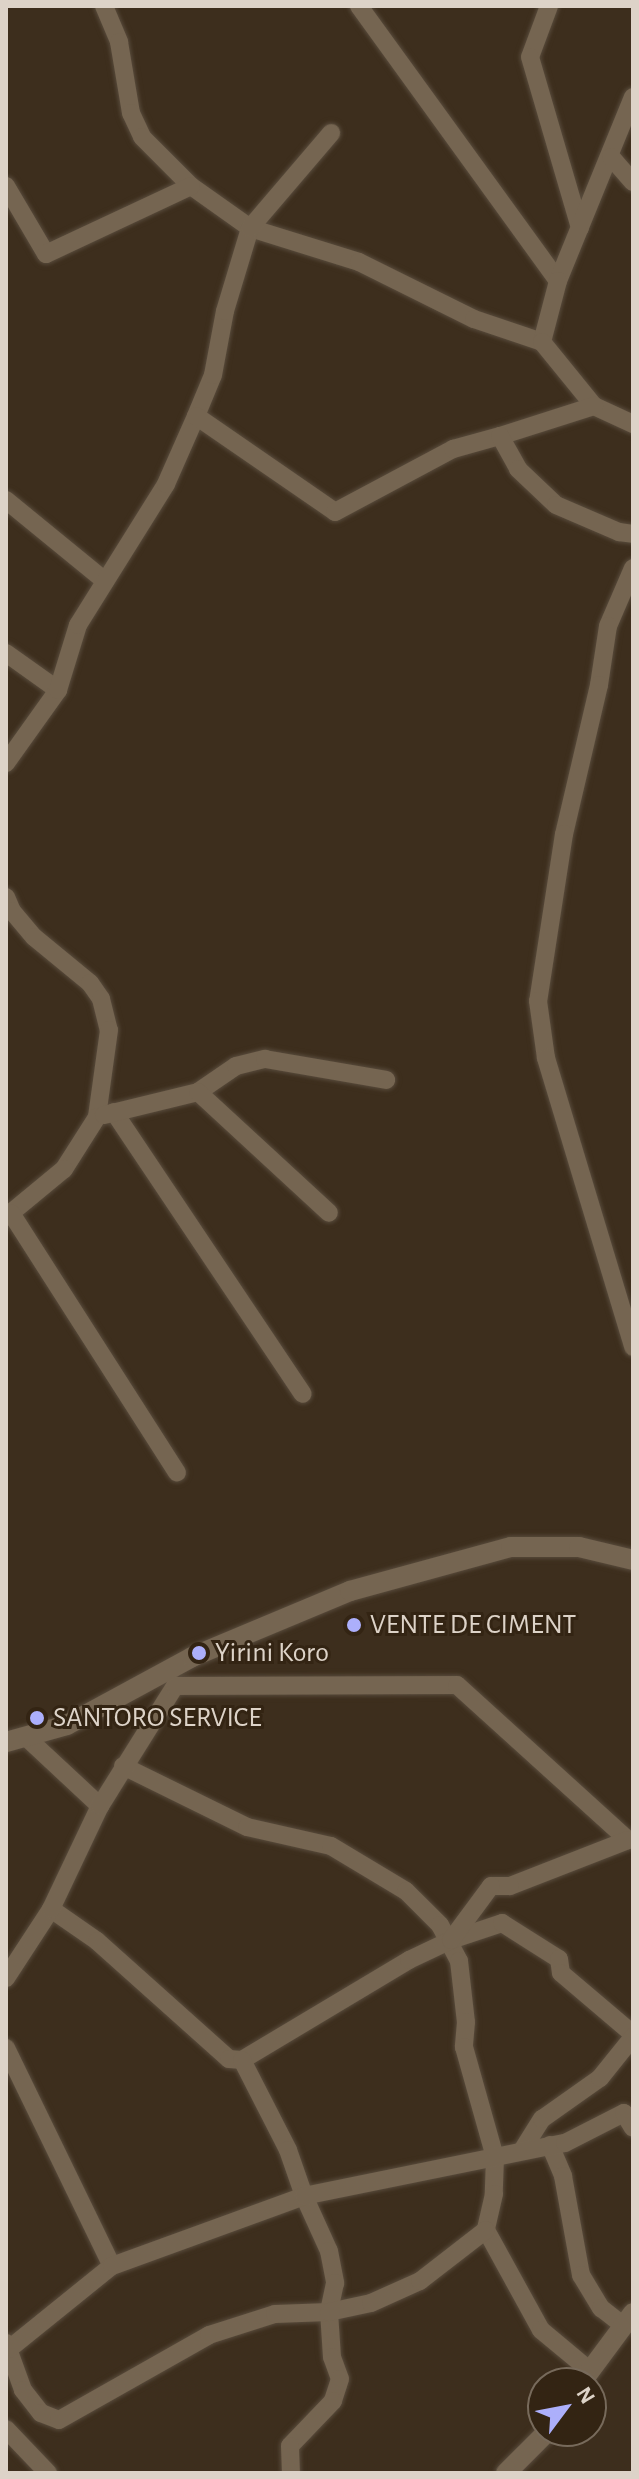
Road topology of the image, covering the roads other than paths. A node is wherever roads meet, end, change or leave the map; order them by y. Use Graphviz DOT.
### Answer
graph roads {
  1 [pos="104,6"];
  2 [pos="359,6"];
  3 [pos="549,6"];
  4 [pos="633,97"];
  5 [pos="331,133"];
  6 [pos="611,157"];
  7 [pos="633,182"];
  8 [pos="6,186"];
  9 [pos="191,186"];
  10 [pos="250,228"];
  11 [pos="580,228"];
  12 [pos="558,281"];
  13 [pos="542,342"];
  14 [pos="594,406"];
  15 [pos="196,416"];
  16 [pos="633,424"];
  17 [pos="500,436"];
  18 [pos="6,500"];
  19 [pos="633,534"];
  20 [pos="633,568"];
  21 [pos="105,581"];
  22 [pos="6,653"];
  23 [pos="58,690"];
  24 [pos="6,763"];
  25 [pos="6,897"];
  26 [pos="6,928"];
  27 [pos="34,937"];
  28 [pos="386,1080"];
  29 [pos="198,1092"];
  30 [pos="106,1114"];
  31 [pos="329,1213"];
  32 [pos="8,1215"];
  33 [pos="633,1347"];
  34 [pos="303,1394"];
  35 [pos="177,1473"];
  36 [pos="633,1560"];
  37 [pos="16,1740"];
  38 [pos="123,1766"];
  39 [pos="100,1806"];
  40 [pos="51,1909"];
  41 [pos="451,1940"];
  42 [pos="6,1978"];
  43 [pos="633,2035"];
  44 [pos="6,2048"];
  45 [pos="242,2060"];
  46 [pos="633,2128"];
  47 [pos="550,2145"];
  48 [pos="523,2149"];
  49 [pos="495,2157"];
  50 [pos="304,2196"];
  51 [pos="486,2230"];
  52 [pos="112,2266"];
  53 [pos="329,2312"];
  54 [pos="628,2319"];
  55 [pos="7,2346"];
  56 [pos="576,2367"];
  57 [pos="592,2367"];
  58 [pos="6,2429"];
  59 [pos="532,2447"];
  60 [pos="48,2473"];
  61 [pos="291,2473"];
  62 [pos="506,2473"];
  1 -- 9 [label="street"];
  2 -- 12 [label="street"];
  3 -- 11 [label="street"];
  4 -- 6 [label="street"];
  5 -- 10 [label="street"];
  6 -- 7 [label="street"];
  6 -- 11 [label="street"];
  8 -- 9 [label="street"];
  9 -- 10 [label="street"];
  10 -- 13 [label="street"];
  10 -- 15 [label="street"];
  11 -- 12 [label="street"];
  12 -- 13 [label="street"];
  13 -- 14 [label="street"];
  14 -- 16 [label="street"];
  14 -- 17 [label="street"];
  15 -- 17 [label="street"];
  15 -- 21 [label="street"];
  17 -- 19 [label="street"];
  18 -- 21 [label="street"];
  20 -- 33 [label="street"];
  21 -- 23 [label="street"];
  22 -- 23 [label="street"];
  23 -- 24 [label="street"];
  25 -- 27 [label="street"];
  26 -- 27 [label="street"];
  27 -- 30 [label="street"];
  28 -- 29 [label="street"];
  29 -- 30 [label="street"];
  29 -- 31 [label="street"];
  30 -- 32 [label="street"];
  30 -- 34 [label="street"];
  32 -- 35 [label="street"];
  36 -- 37 [label="street"];
  37 -- 39 [label="street"];
  38 -- 39 [label="street"];
  38 -- 41 [label="street"];
  38 -- 41 [label="street"];
  39 -- 40 [label="street"];
  40 -- 42 [label="street"];
  40 -- 45 [label="street"];
  41 -- 43 [label="street"];
  41 -- 45 [label="street"];
  41 -- 49 [label="street"];
  43 -- 48 [label="street"];
  44 -- 52 [label="street"];
  45 -- 50 [label="street"];
  46 -- 47 [label="street"];
  47 -- 48 [label="street"];
  47 -- 54 [label="street"];
  48 -- 49 [label="street"];
  49 -- 50 [label="street"];
  49 -- 51 [label="street"];
  50 -- 52 [label="street"];
  50 -- 53 [label="street"];
  51 -- 53 [label="street"];
  51 -- 56 [label="street"];
  52 -- 55 [label="street"];
  53 -- 55 [label="street"];
  53 -- 61 [label="street"];
  54 -- 57 [label="street"];
  58 -- 60 [label="street"];
  59 -- 62 [label="street"];
}
